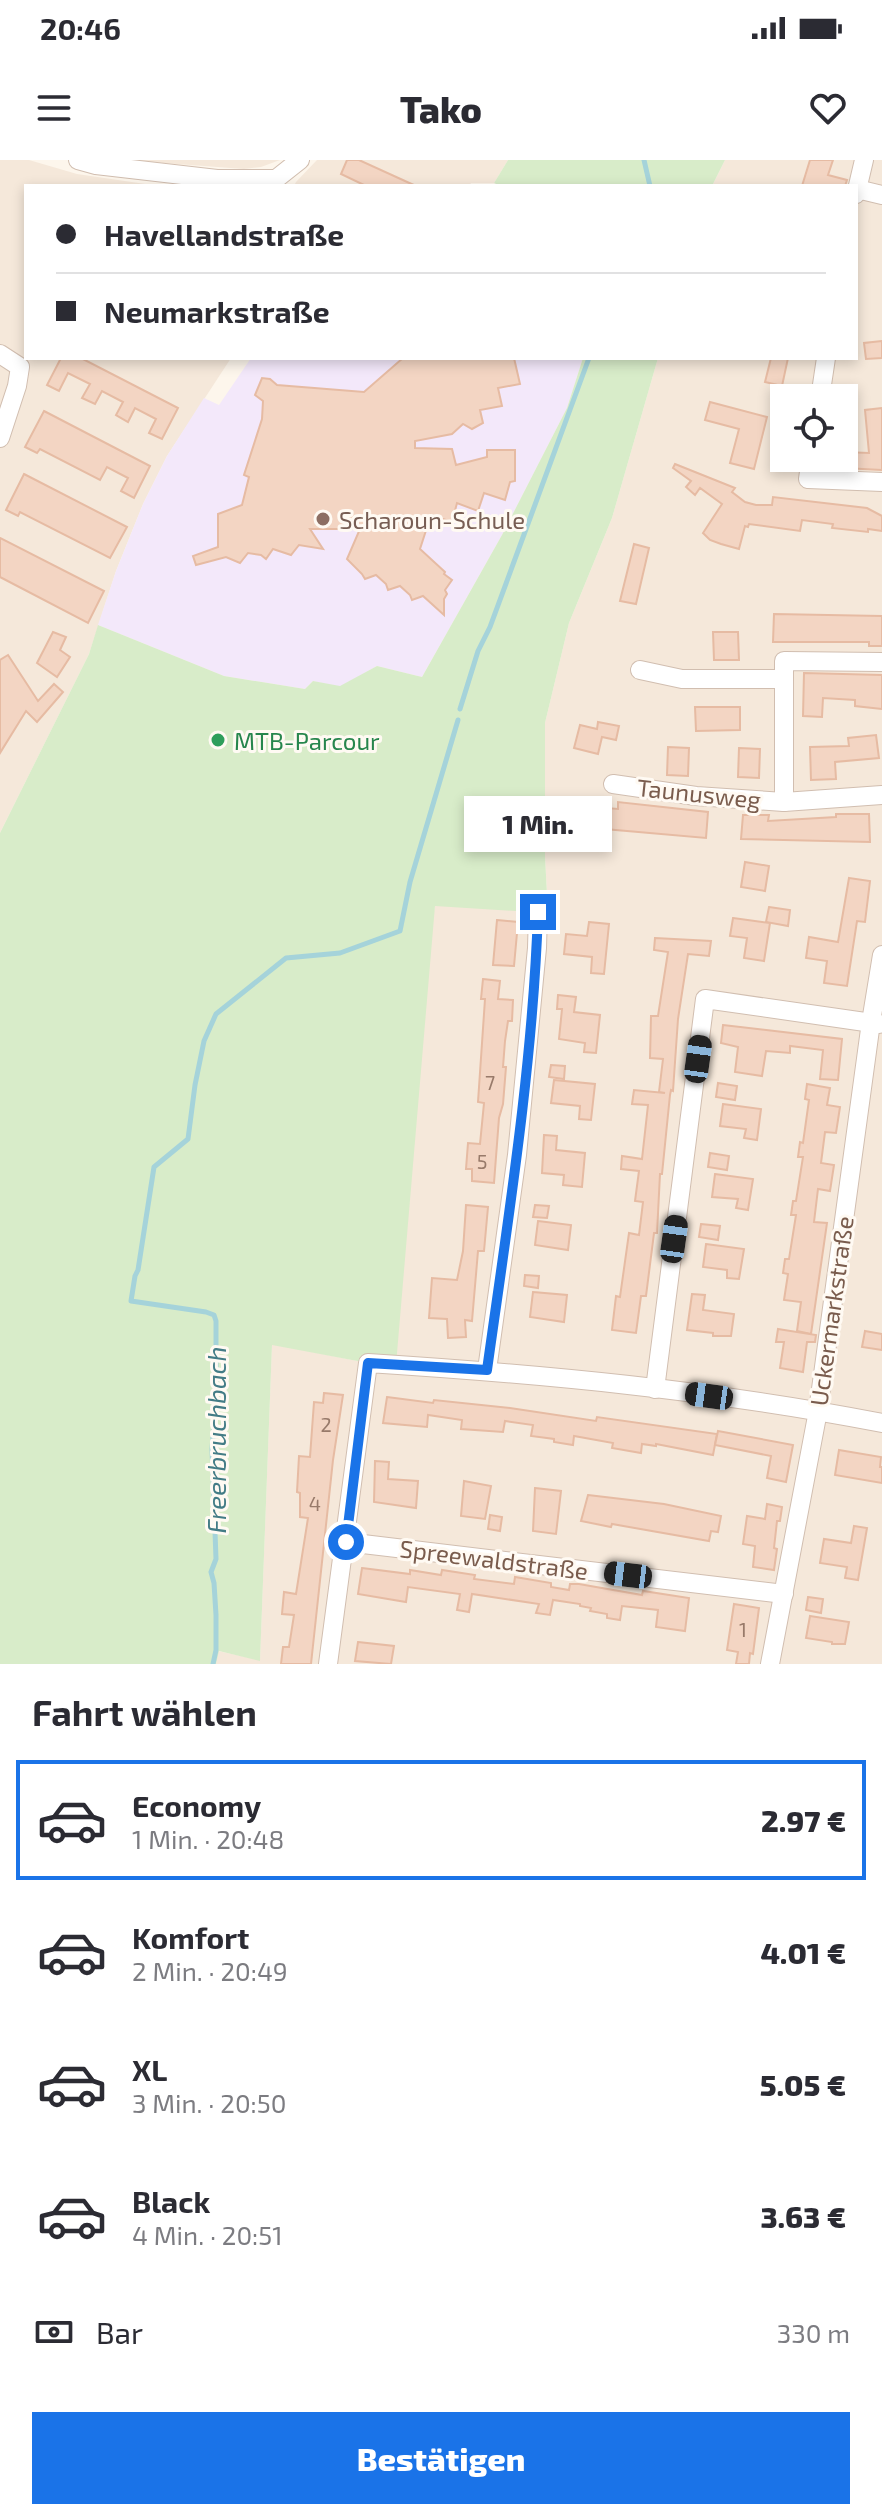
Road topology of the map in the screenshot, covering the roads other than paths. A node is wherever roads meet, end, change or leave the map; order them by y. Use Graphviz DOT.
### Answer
graph roads {
  1 [pos="78,160"];
  2 [pos="300,160"];
  3 [pos="864,160"];
  4 [pos="277,183"];
  5 [pos="858,187"];
  6 [pos="858,192"];
  7 [pos="882,195"];
  8 [pos="0,354"];
  9 [pos="826,360"];
  10 [pos="822,384"];
  11 [pos="0,438"];
  12 [pos="809,472"];
  13 [pos="882,482"];
  14 [pos="882,662"];
  15 [pos="640,670"];
  16 [pos="784,679"];
  17 [pos="613,784"];
  18 [pos="882,795"];
  19 [pos="784,802"];
  20 [pos="538,912"];
  21 [pos="882,955"];
  22 [pos="876,1023"];
  23 [pos="487,1370"];
  24 [pos="655,1389"];
  25 [pos="818,1411"];
  26 [pos="882,1423"];
  27 [pos="346,1542"];
  28 [pos="784,1594"];
  29 [pos="328,1664"];
  30 [pos="770,1664"];
  1 -- 4 [label="street"];
  2 -- 4 [label="street"];
  3 -- 5 [label="street"];
  6 -- 7 [label="street"];
  8 -- 11 [label="street"];
  9 -- 10 [label="street"];
  12 -- 13 [label="street"];
  14 -- 16 [label="street"];
  15 -- 16 [label="street"];
  16 -- 19 [label="street, Taunusweg"];
  17 -- 19 [label="street, Taunusweg"];
  18 -- 19 [label="street, Taunusweg"];
  20 -- 23 [label="street"];
  21 -- 22 [label="street, Uckermarkstraße"];
  22 -- 24 [label="street"];
  22 -- 25 [label="street, Uckermarkstraße"];
  23 -- 24 [label="street"];
  23 -- 27 [label="street"];
  24 -- 25 [label="street"];
  25 -- 26 [label="street"];
  25 -- 28 [label="street, Uckermarkstraße"];
  27 -- 28 [label="street, Spreewaldstraße"];
  27 -- 29 [label="street"];
  28 -- 30 [label="street, Uckermarkstraße"];
}
